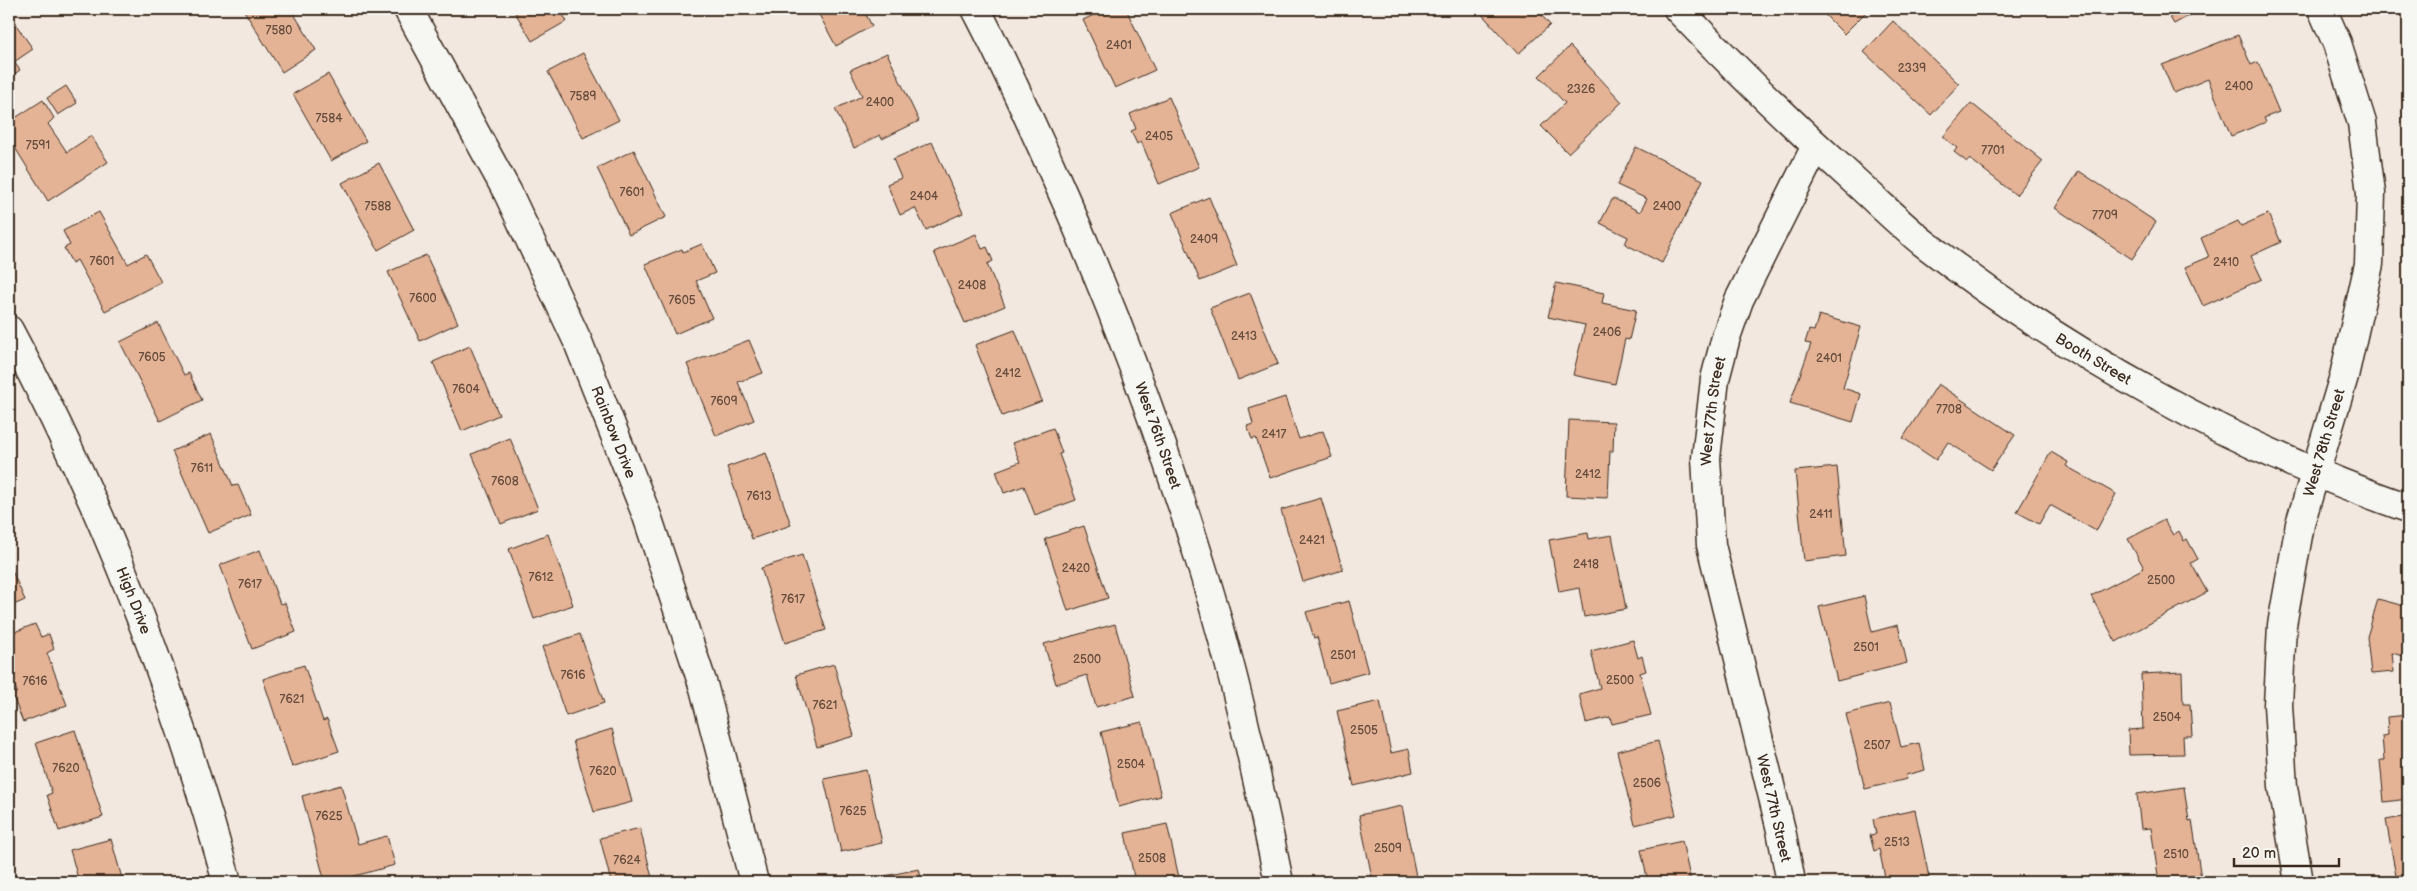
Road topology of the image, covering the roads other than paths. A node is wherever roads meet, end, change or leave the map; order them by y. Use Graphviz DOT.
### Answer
graph roads {
  1 [pos="408,9"];
  2 [pos="976,9"];
  3 [pos="1678,9"];
  4 [pos="2322,9"];
  5 [pos="1816,146"];
  6 [pos="9,330"];
  7 [pos="2315,473"];
  8 [pos="2408,508"];
  9 [pos="227,882"];
  10 [pos="754,882"];
  11 [pos="1279,882"];
  12 [pos="1791,882"];
  13 [pos="2299,882"];
  1 -- 10 [label="street, Rainbow Drive"];
  2 -- 11 [label="street, West 76th Street"];
  3 -- 5 [label="street"];
  4 -- 7 [label="street, West 78th Street"];
  5 -- 7 [label="street, Booth Street"];
  5 -- 12 [label="street, West 77th Street"];
  6 -- 9 [label="street, High Drive"];
  7 -- 8 [label="street, Booth Street"];
  7 -- 13 [label="street, West 78th Street"];
}
